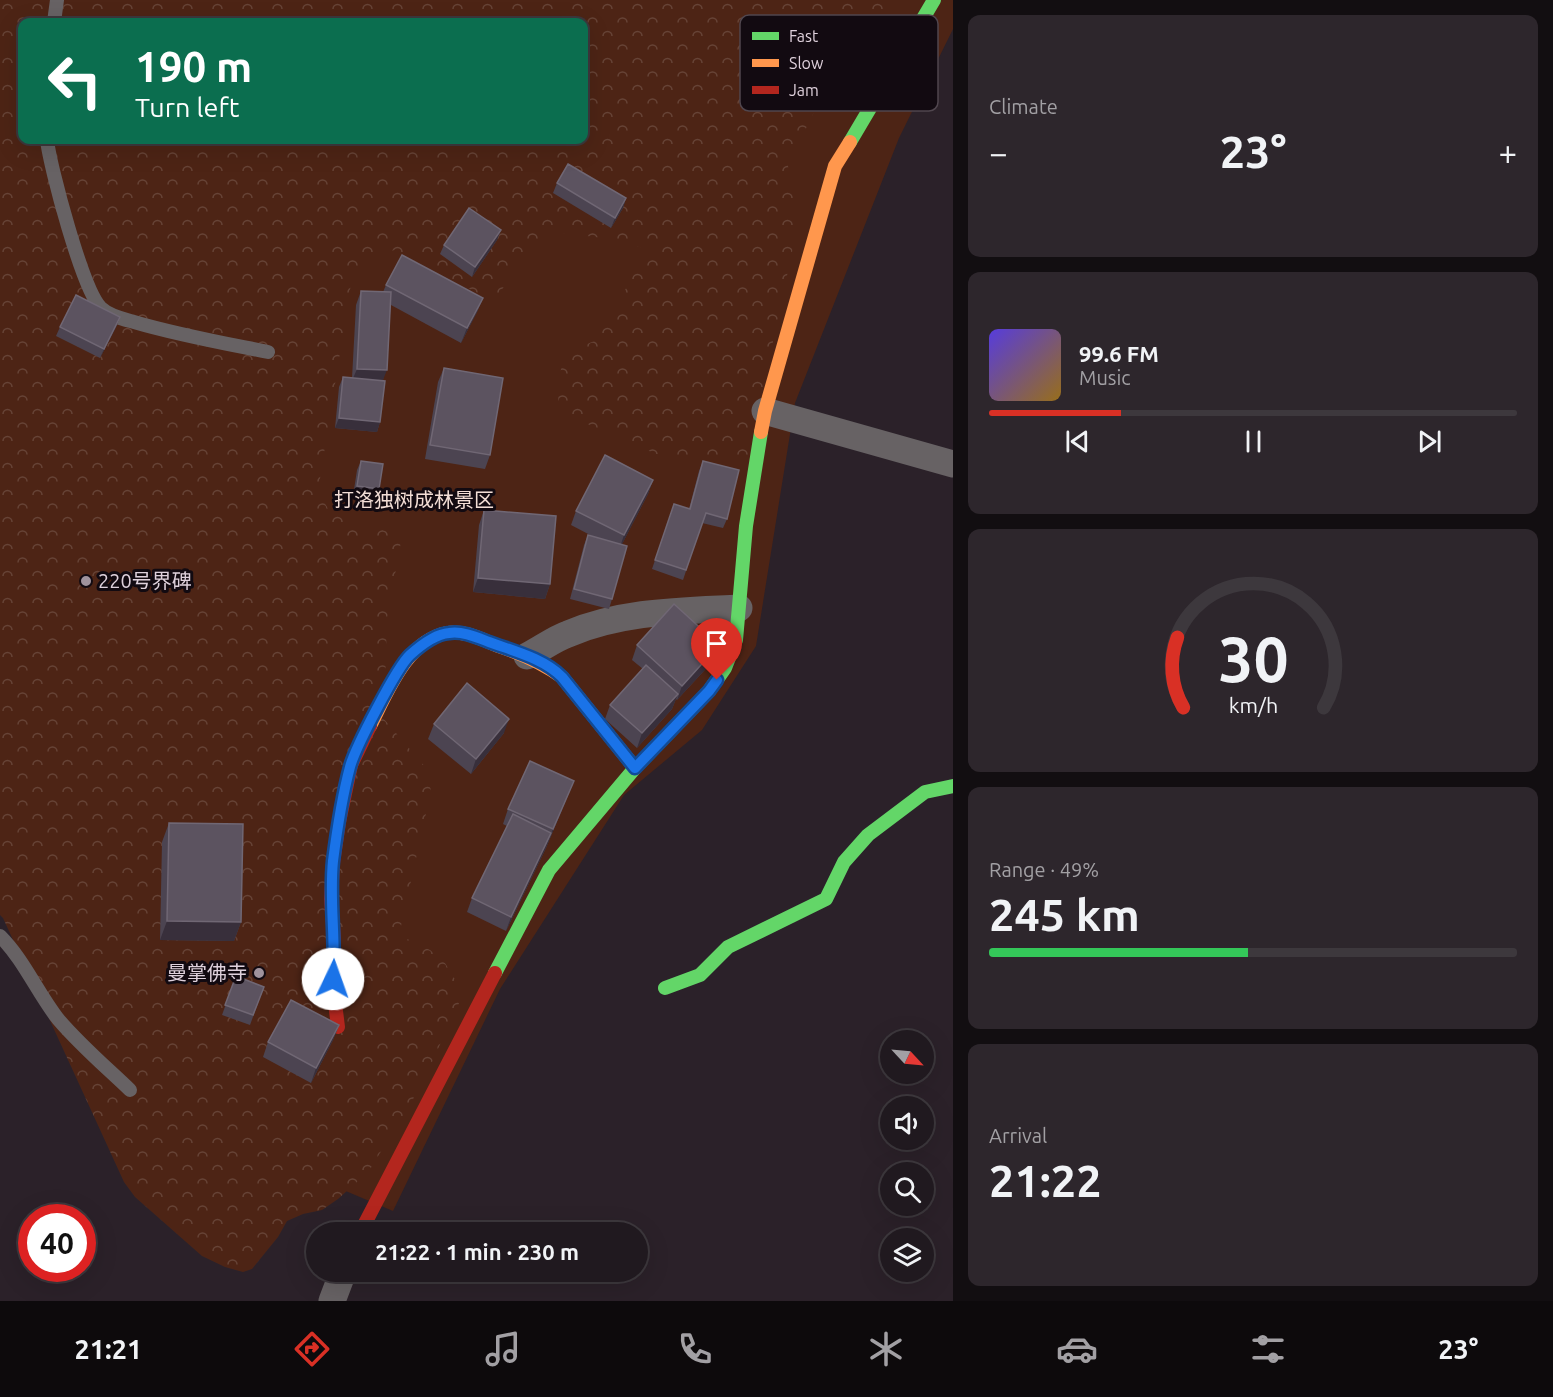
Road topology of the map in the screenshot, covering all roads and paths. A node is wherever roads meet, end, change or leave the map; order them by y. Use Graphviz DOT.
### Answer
graph roads {
  1 [pos="57,0"];
  2 [pos="934,0"];
  3 [pos="925,15"];
  4 [pos="55,18"];
  5 [pos="868,111"];
  6 [pos="48,144"];
  7 [pos="268,352"];
  8 [pos="765,411"];
  9 [pos="953,464"];
  10 [pos="739,608"];
  11 [pos="527,656"];
  12 [pos="635,768"];
  13 [pos="953,786"];
  14 [pos="0,936"];
  15 [pos="665,988"];
  16 [pos="338,1027"];
  17 [pos="130,1090"];
  18 [pos="366,1222"];
  19 [pos="339,1282"];
  20 [pos="332,1301"];
  1 -- 4 [label="lane"];
  2 -- 3 [label="street"];
  5 -- 8 [label="street"];
  6 -- 7 [label="lane"];
  8 -- 9 [label="street"];
  8 -- 10 [label="street"];
  10 -- 11 [label="street"];
  10 -- 12 [label="street"];
  11 -- 12 [label="street"];
  11 -- 16 [label="street"];
  12 -- 18 [label="street"];
  13 -- 15 [label="street"];
  14 -- 17 [label="lane"];
  19 -- 20 [label="street"];
}
